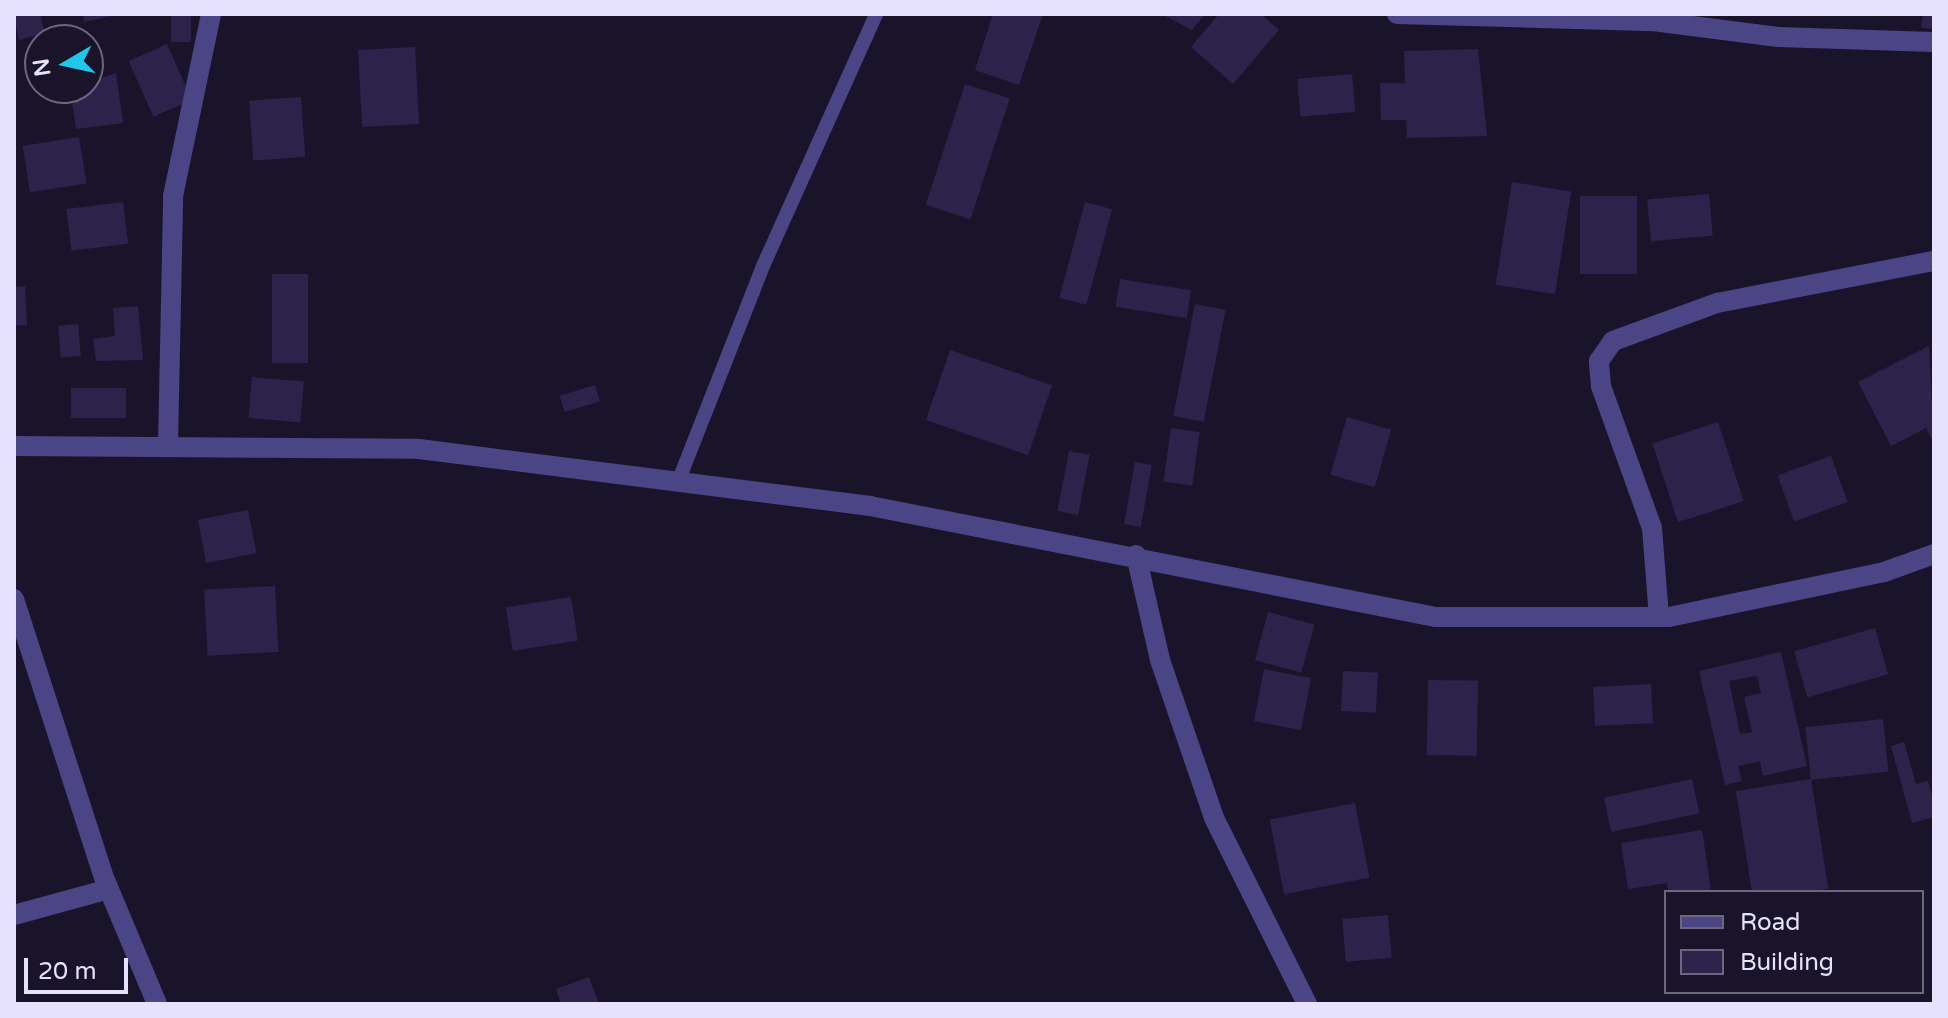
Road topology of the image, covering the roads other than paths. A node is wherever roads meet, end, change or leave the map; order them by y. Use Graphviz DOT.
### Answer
graph roads {
  1 [pos="211,14"];
  2 [pos="876,14"];
  3 [pos="1397,14"];
  4 [pos="1578,18"];
  5 [pos="1934,42"];
  6 [pos="1934,261"];
  7 [pos="168,444"];
  8 [pos="14,446"];
  9 [pos="678,482"];
  10 [pos="1934,554"];
  11 [pos="1136,555"];
  12 [pos="14,599"];
  13 [pos="1659,617"];
  14 [pos="109,889"];
  15 [pos="14,915"];
  16 [pos="157,1004"];
  17 [pos="1307,1004"];
  1 -- 7 [label="street"];
  2 -- 9 [label="lane"];
  3 -- 4 [label="street"];
  4 -- 5 [label="street"];
  6 -- 13 [label="street"];
  7 -- 8 [label="street"];
  7 -- 9 [label="street"];
  9 -- 11 [label="street"];
  10 -- 13 [label="street"];
  11 -- 13 [label="street"];
  11 -- 17 [label="street"];
  12 -- 14 [label="street"];
  14 -- 15 [label="street"];
  14 -- 16 [label="street"];
}
